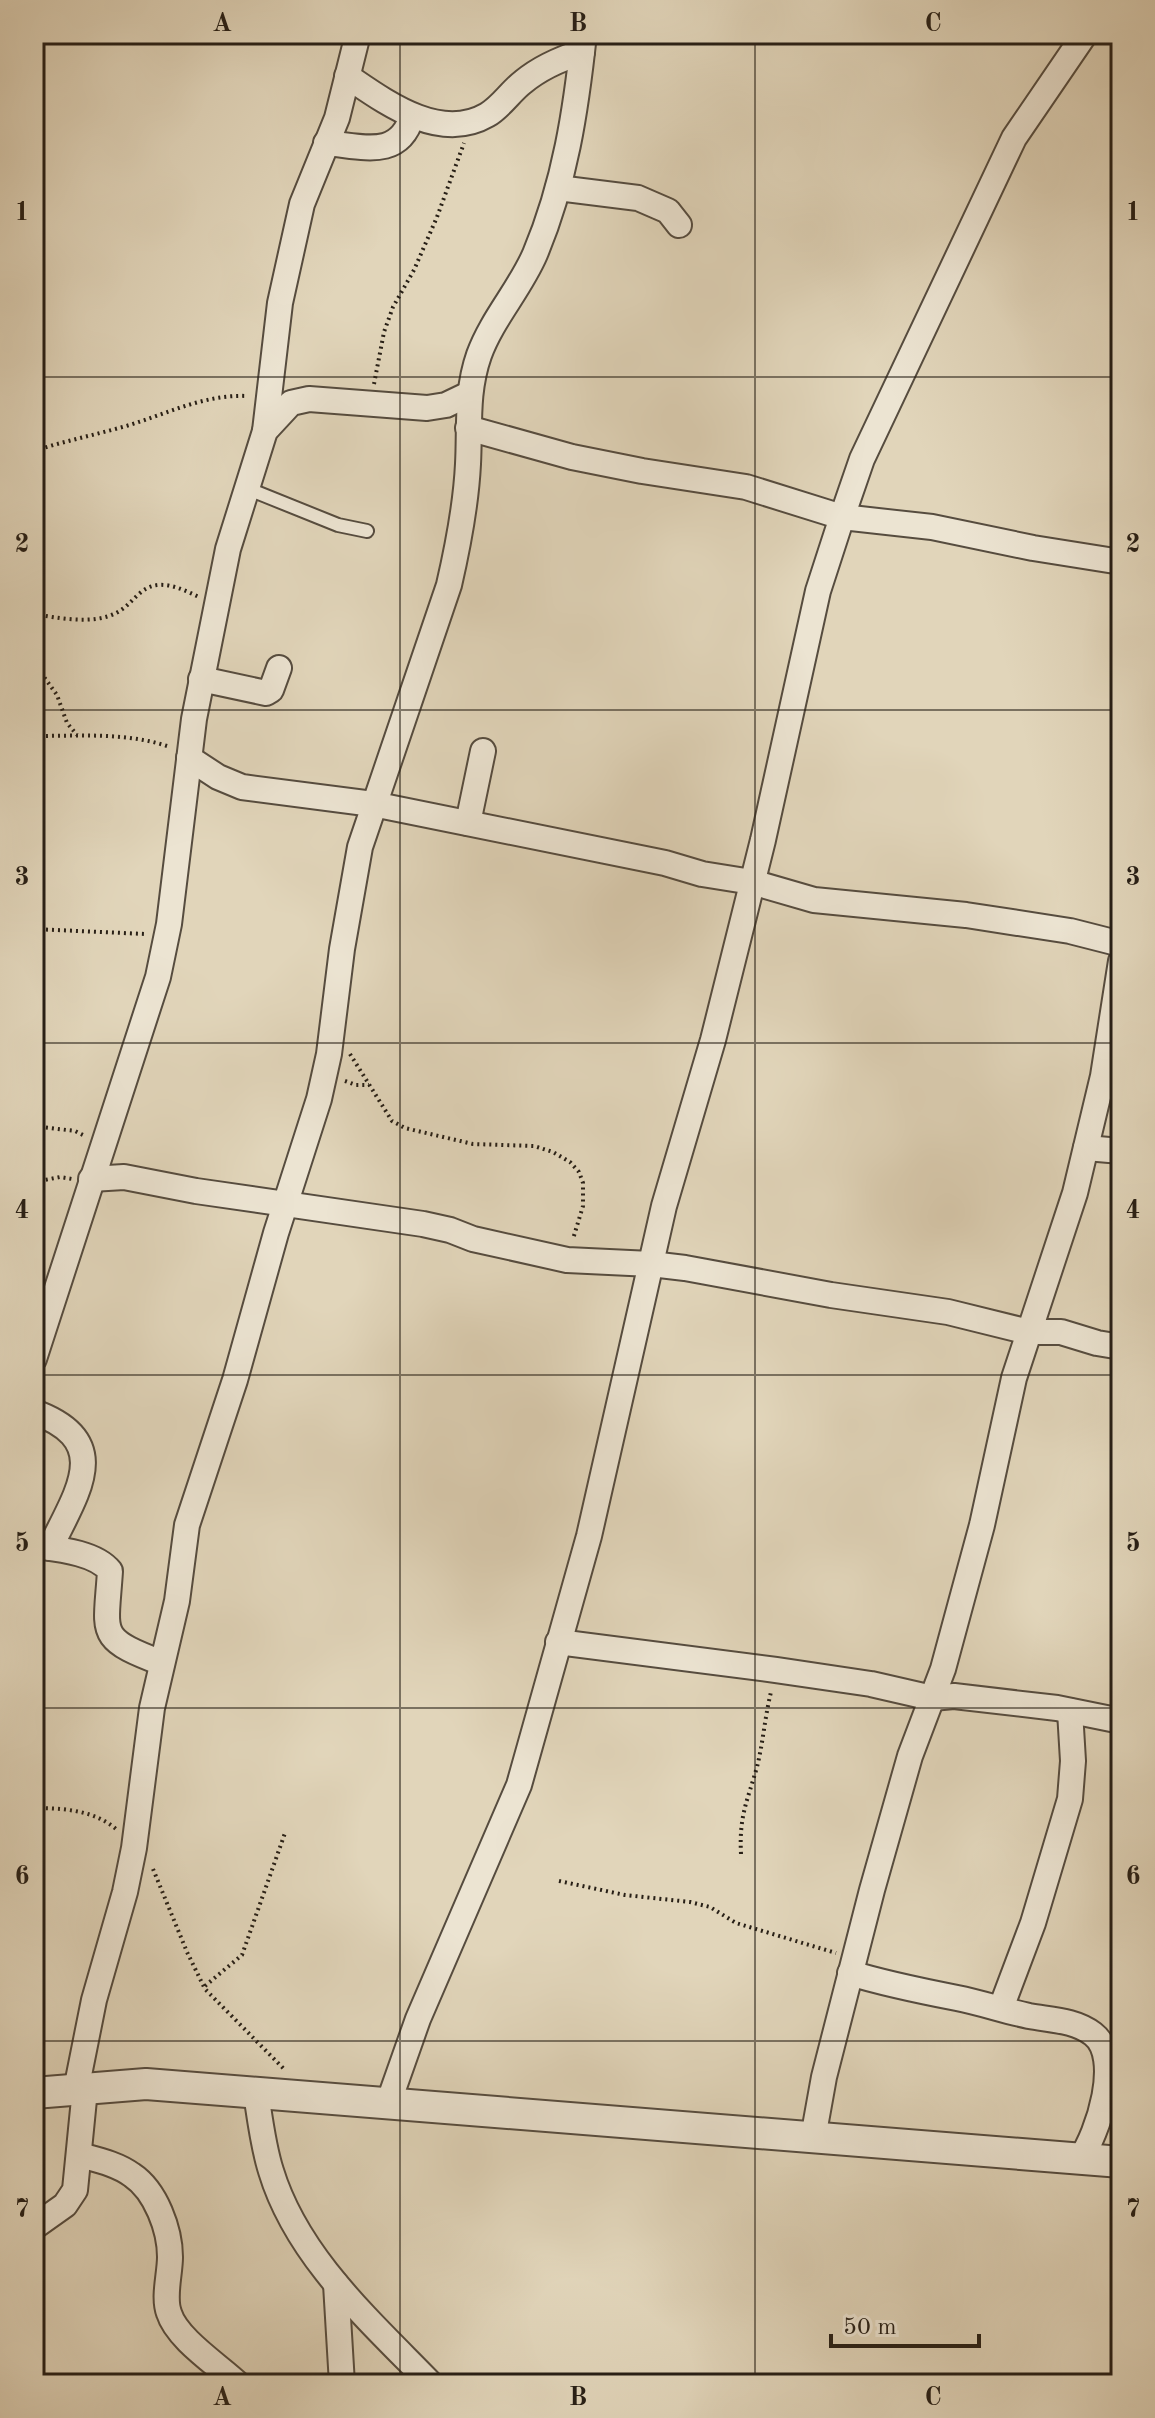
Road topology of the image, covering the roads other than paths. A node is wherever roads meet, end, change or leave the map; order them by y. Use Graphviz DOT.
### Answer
graph roads {
  1 [pos="358,34"];
  2 [pos="1085,34"];
  3 [pos="583,43"];
  4 [pos="347,76"];
  5 [pos="412,116"];
  6 [pos="326,143"];
  7 [pos="558,188"];
  8 [pos="679,225"];
  9 [pos="469,394"];
  10 [pos="468,428"];
  11 [pos="265,431"];
  12 [pos="246,488"];
  13 [pos="842,517"];
  14 [pos="367,531"];
  15 [pos="1121,562"];
  16 [pos="279,668"];
  17 [pos="201,679"];
  18 [pos="483,751"];
  19 [pos="189,759"];
  20 [pos="373,804"];
  21 [pos="468,823"];
  22 [pos="752,882"];
  23 [pos="1121,944"];
  24 [pos="1121,961"];
  25 [pos="1086,1148"];
  26 [pos="1121,1151"];
  27 [pos="91,1181"];
  28 [pos="286,1205"];
  29 [pos="651,1264"];
  30 [pos="1029,1332"];
  31 [pos="1121,1347"];
  32 [pos="34,1359"];
  33 [pos="34,1412"];
  34 [pos="42,1547"];
  35 [pos="558,1642"];
  36 [pos="162,1663"];
  37 [pos="932,1698"];
  38 [pos="1070,1711"];
  39 [pos="1121,1721"];
  40 [pos="852,1965"];
  41 [pos="1001,2008"];
  42 [pos="81,2089"];
  43 [pos="34,2093"];
  44 [pos="256,2093"];
  45 [pos="388,2104"];
  46 [pos="813,2138"];
  47 [pos="80,2155"];
  48 [pos="1080,2159"];
  49 [pos="1121,2162"];
  50 [pos="34,2227"];
  51 [pos="336,2284"];
  52 [pos="238,2384"];
  53 [pos="342,2384"];
  54 [pos="431,2384"];
  1 -- 4 [label="street"];
  2 -- 13 [label="street"];
  3 -- 5 [label="street"];
  3 -- 7 [label="street"];
  4 -- 5 [label="street"];
  4 -- 6 [label="street"];
  5 -- 6 [label="street"];
  6 -- 11 [label="street"];
  7 -- 8 [label="street"];
  7 -- 9 [label="street"];
  9 -- 10 [label="street"];
  9 -- 11 [label="street"];
  10 -- 13 [label="street"];
  10 -- 20 [label="street"];
  11 -- 12 [label="street"];
  12 -- 14 [label="lane"];
  12 -- 17 [label="street"];
  13 -- 15 [label="street"];
  13 -- 22 [label="street"];
  16 -- 17 [label="street"];
  17 -- 19 [label="street"];
  18 -- 21 [label="street"];
  19 -- 20 [label="street"];
  19 -- 27 [label="street"];
  20 -- 21 [label="street"];
  20 -- 28 [label="street"];
  21 -- 22 [label="street"];
  22 -- 23 [label="street"];
  22 -- 29 [label="street"];
  24 -- 25 [label="street"];
  25 -- 26 [label="street"];
  25 -- 30 [label="street"];
  27 -- 28 [label="street"];
  27 -- 32 [label="street"];
  28 -- 29 [label="street"];
  28 -- 36 [label="street"];
  29 -- 30 [label="street"];
  29 -- 35 [label="street"];
  30 -- 31 [label="street"];
  30 -- 37 [label="street"];
  33 -- 34 [label="street"];
  34 -- 36 [label="street"];
  35 -- 37 [label="street"];
  35 -- 45 [label="street"];
  36 -- 42 [label="street"];
  37 -- 38 [label="street"];
  37 -- 40 [label="street"];
  38 -- 39 [label="street"];
  38 -- 41 [label="street"];
  40 -- 41 [label="street"];
  40 -- 46 [label="street"];
  41 -- 48 [label="street"];
  42 -- 43 [label="street"];
  42 -- 44 [label="street"];
  42 -- 47 [label="street"];
  44 -- 45 [label="street"];
  44 -- 51 [label="street"];
  45 -- 46 [label="street"];
  46 -- 48 [label="street"];
  47 -- 50 [label="street"];
  47 -- 52 [label="street"];
  48 -- 49 [label="street"];
  51 -- 53 [label="street"];
  51 -- 54 [label="street"];
}
